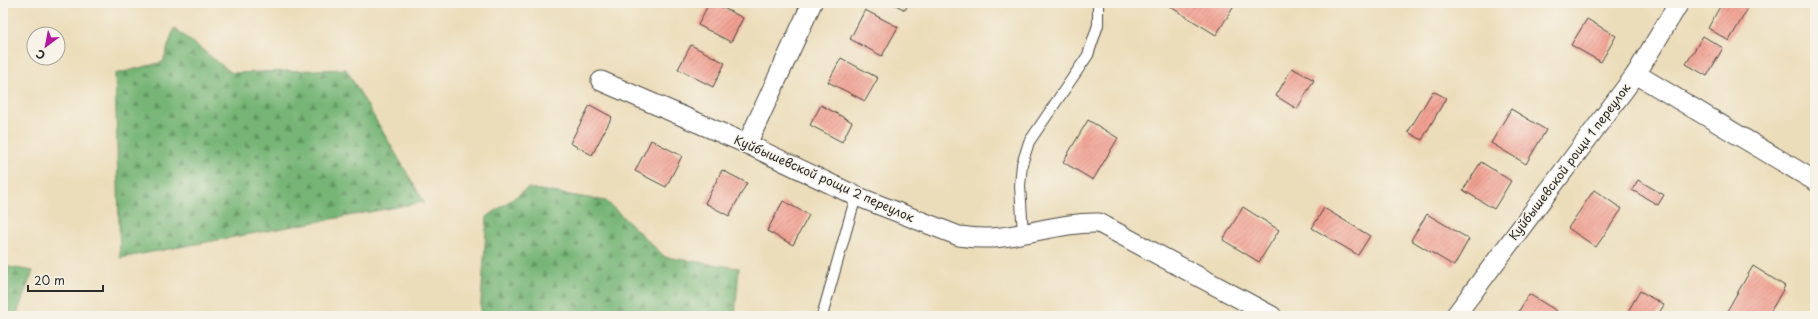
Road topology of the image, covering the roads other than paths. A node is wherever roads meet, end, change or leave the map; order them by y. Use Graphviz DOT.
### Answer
graph roads {
  1 [pos="812,3"];
  2 [pos="1098,3"];
  3 [pos="1679,3"];
  4 [pos="1636,74"];
  5 [pos="601,81"];
  6 [pos="747,144"];
  7 [pos="1815,181"];
  8 [pos="856,196"];
  9 [pos="1023,234"];
  10 [pos="822,316"];
  11 [pos="1272,316"];
  12 [pos="1455,316"];
  1 -- 6 [label="street"];
  2 -- 9 [label="lane"];
  3 -- 4 [label="street, Куйбышевской рощи 1 переулок"];
  4 -- 7 [label="street"];
  4 -- 12 [label="street, Куйбышевской рощи 1 переулок"];
  5 -- 6 [label="street, Куйбышевской рощи 2 переулок"];
  6 -- 8 [label="street, Куйбышевской рощи 2 переулок"];
  8 -- 9 [label="street, Куйбышевской рощи 2 переулок"];
  8 -- 10 [label="lane"];
  9 -- 11 [label="street, Куйбышевской рощи 2 переулок"];
}
